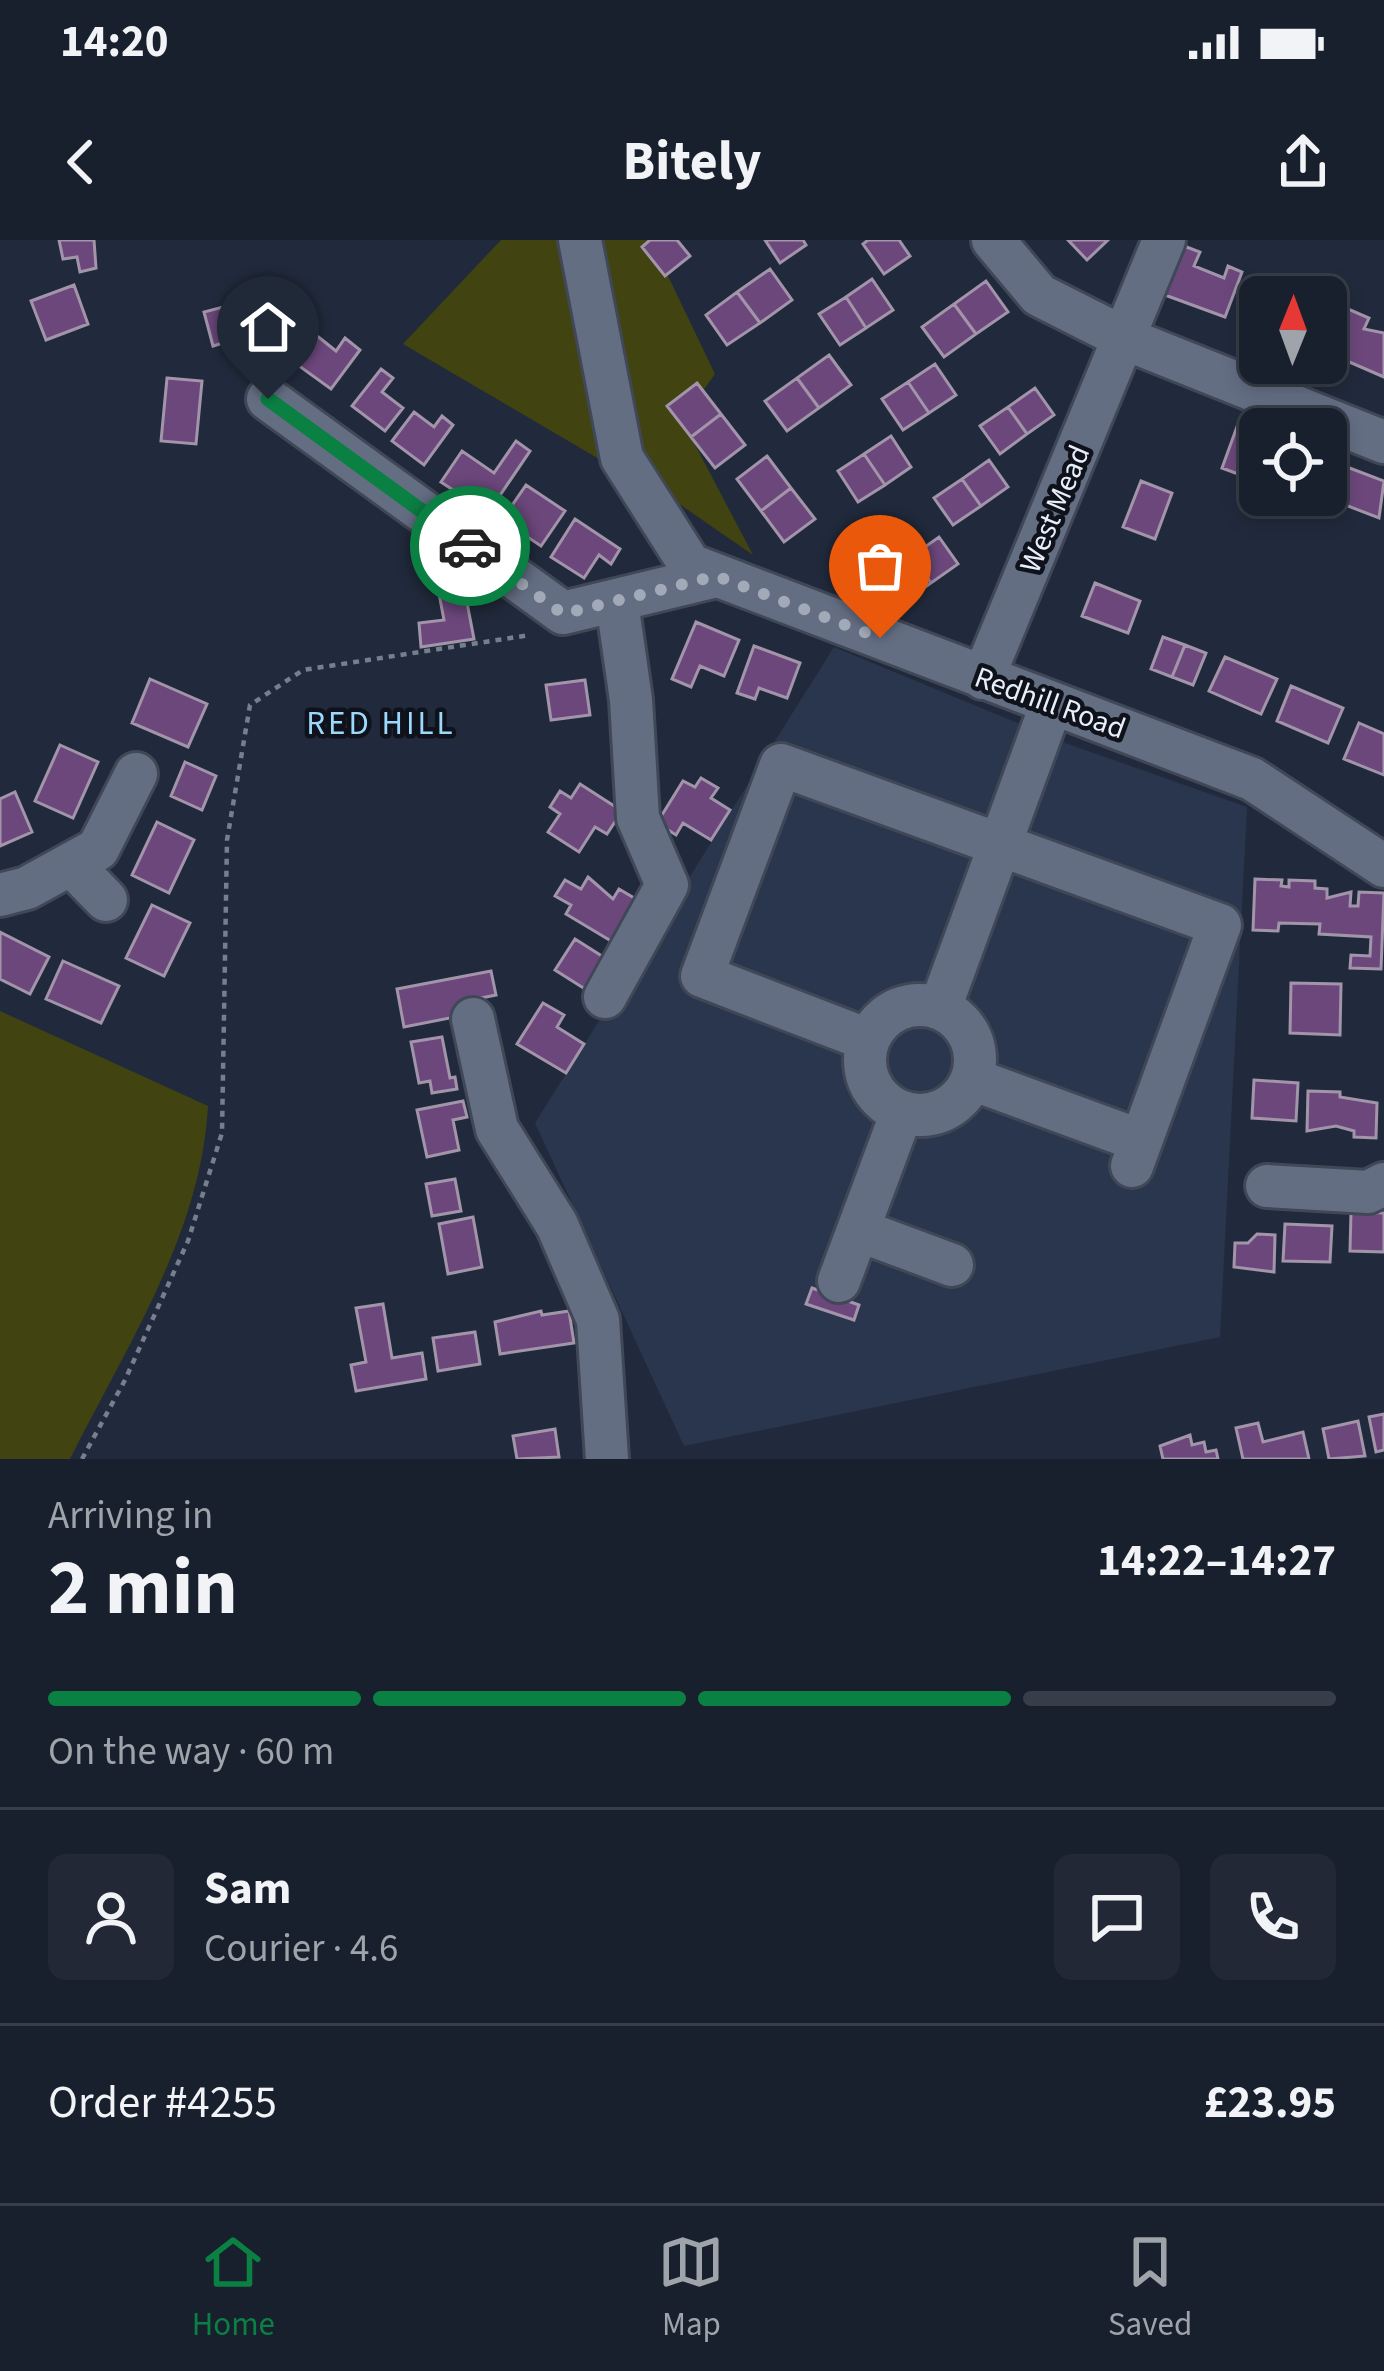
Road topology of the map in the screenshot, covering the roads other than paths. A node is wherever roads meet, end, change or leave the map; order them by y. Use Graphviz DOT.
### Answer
graph roads {
  1 [pos="580,240"];
  2 [pos="994,240"];
  3 [pos="1164,240"];
  4 [pos="1126,339"];
  5 [pos="268,399"];
  6 [pos="1384,442"];
  7 [pos="716,576"];
  8 [pos="617,602"];
  9 [pos="983,678"];
  10 [pos="1052,703"];
  11 [pos="136,774"];
  12 [pos="1001,845"];
  13 [pos="71,864"];
  14 [pos="1384,866"];
  15 [pos="0,896"];
  16 [pos="106,900"];
  17 [pos="604,998"];
  18 [pos="940,1008"];
  19 [pos="473,1019"];
  20 [pos="868,1040"];
  21 [pos="972,1079"];
  22 [pos="902,1112"];
  23 [pos="1384,1184"];
  24 [pos="1267,1186"];
  25 [pos="858,1230"];
  26 [pos="952,1265"];
  27 [pos="838,1282"];
  28 [pos="607,1459"];
  1 -- 7 [label="street, Redhill Road"];
  2 -- 4 [label="street"];
  3 -- 4 [label="street, West Mead"];
  4 -- 6 [label="street"];
  4 -- 9 [label="street, West Mead"];
  5 -- 8 [label="street"];
  7 -- 8 [label="street"];
  7 -- 9 [label="street, Redhill Road"];
  8 -- 17 [label="street"];
  9 -- 10 [label="street, Redhill Road"];
  10 -- 12 [label="street"];
  10 -- 14 [label="street, Redhill Road"];
  11 -- 13 [label="street"];
  12 -- 18 [label="street"];
  12 -- 20 [label="street"];
  12 -- 21 [label="street"];
  13 -- 15 [label="street"];
  13 -- 16 [label="street"];
  18 -- 20 [label="street"];
  18 -- 21 [label="street"];
  19 -- 28 [label="street"];
  20 -- 22 [label="street"];
  21 -- 22 [label="street"];
  22 -- 25 [label="street"];
  23 -- 24 [label="street"];
  25 -- 26 [label="street"];
  25 -- 27 [label="street"];
}
